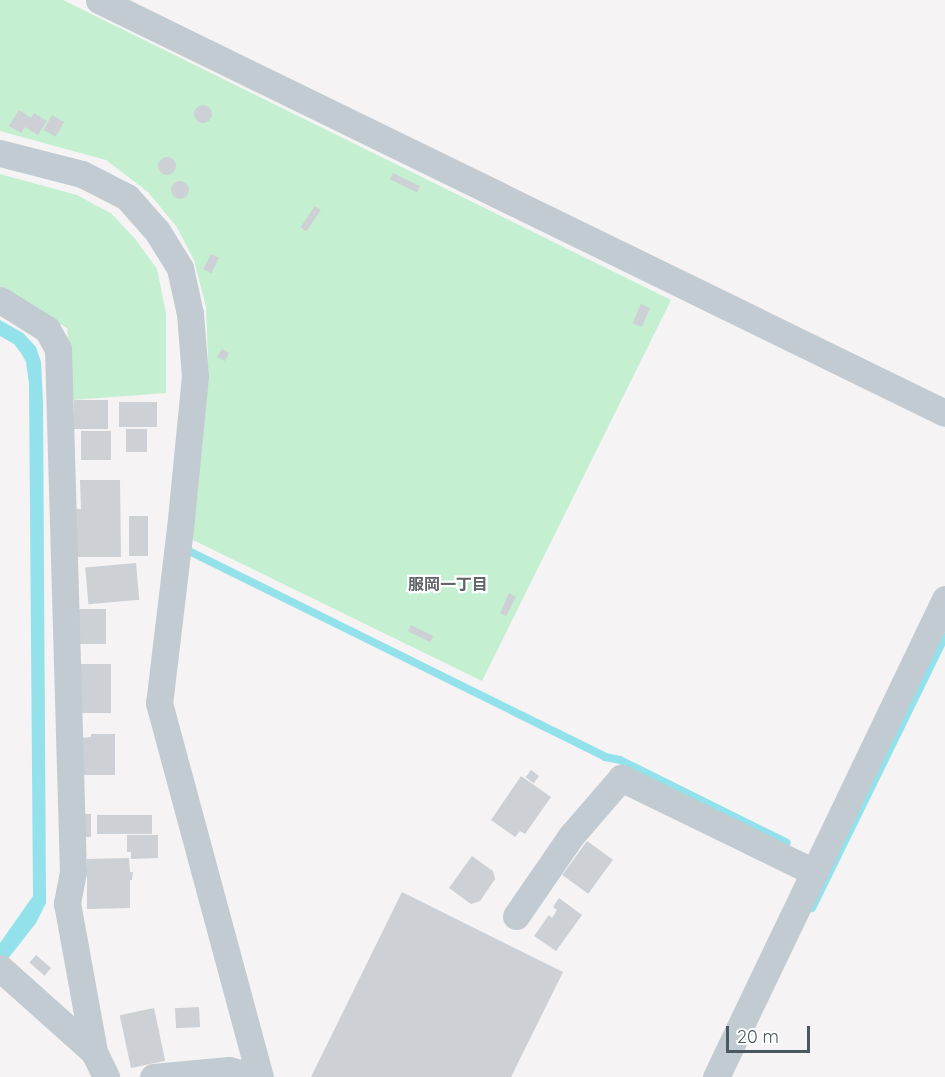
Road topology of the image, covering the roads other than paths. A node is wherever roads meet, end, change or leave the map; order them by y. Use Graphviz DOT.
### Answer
graph roads {
  1 [pos="99,0"];
  2 [pos="0,153"];
  3 [pos="0,300"];
  4 [pos="945,414"];
  5 [pos="945,599"];
  6 [pos="814,872"];
  7 [pos="516,916"];
  8 [pos="4,971"];
  9 [pos="94,1052"];
  10 [pos="106,1077"];
  11 [pos="153,1077"];
  12 [pos="255,1077"];
  13 [pos="260,1077"];
  14 [pos="716,1077"];
  1 -- 4 [label="street"];
  2 -- 13 [label="street"];
  3 -- 9 [label="street"];
  5 -- 6 [label="street"];
  6 -- 7 [label="street"];
  6 -- 14 [label="street"];
  8 -- 9 [label="street"];
  9 -- 10 [label="street"];
  11 -- 12 [label="street"];
}
